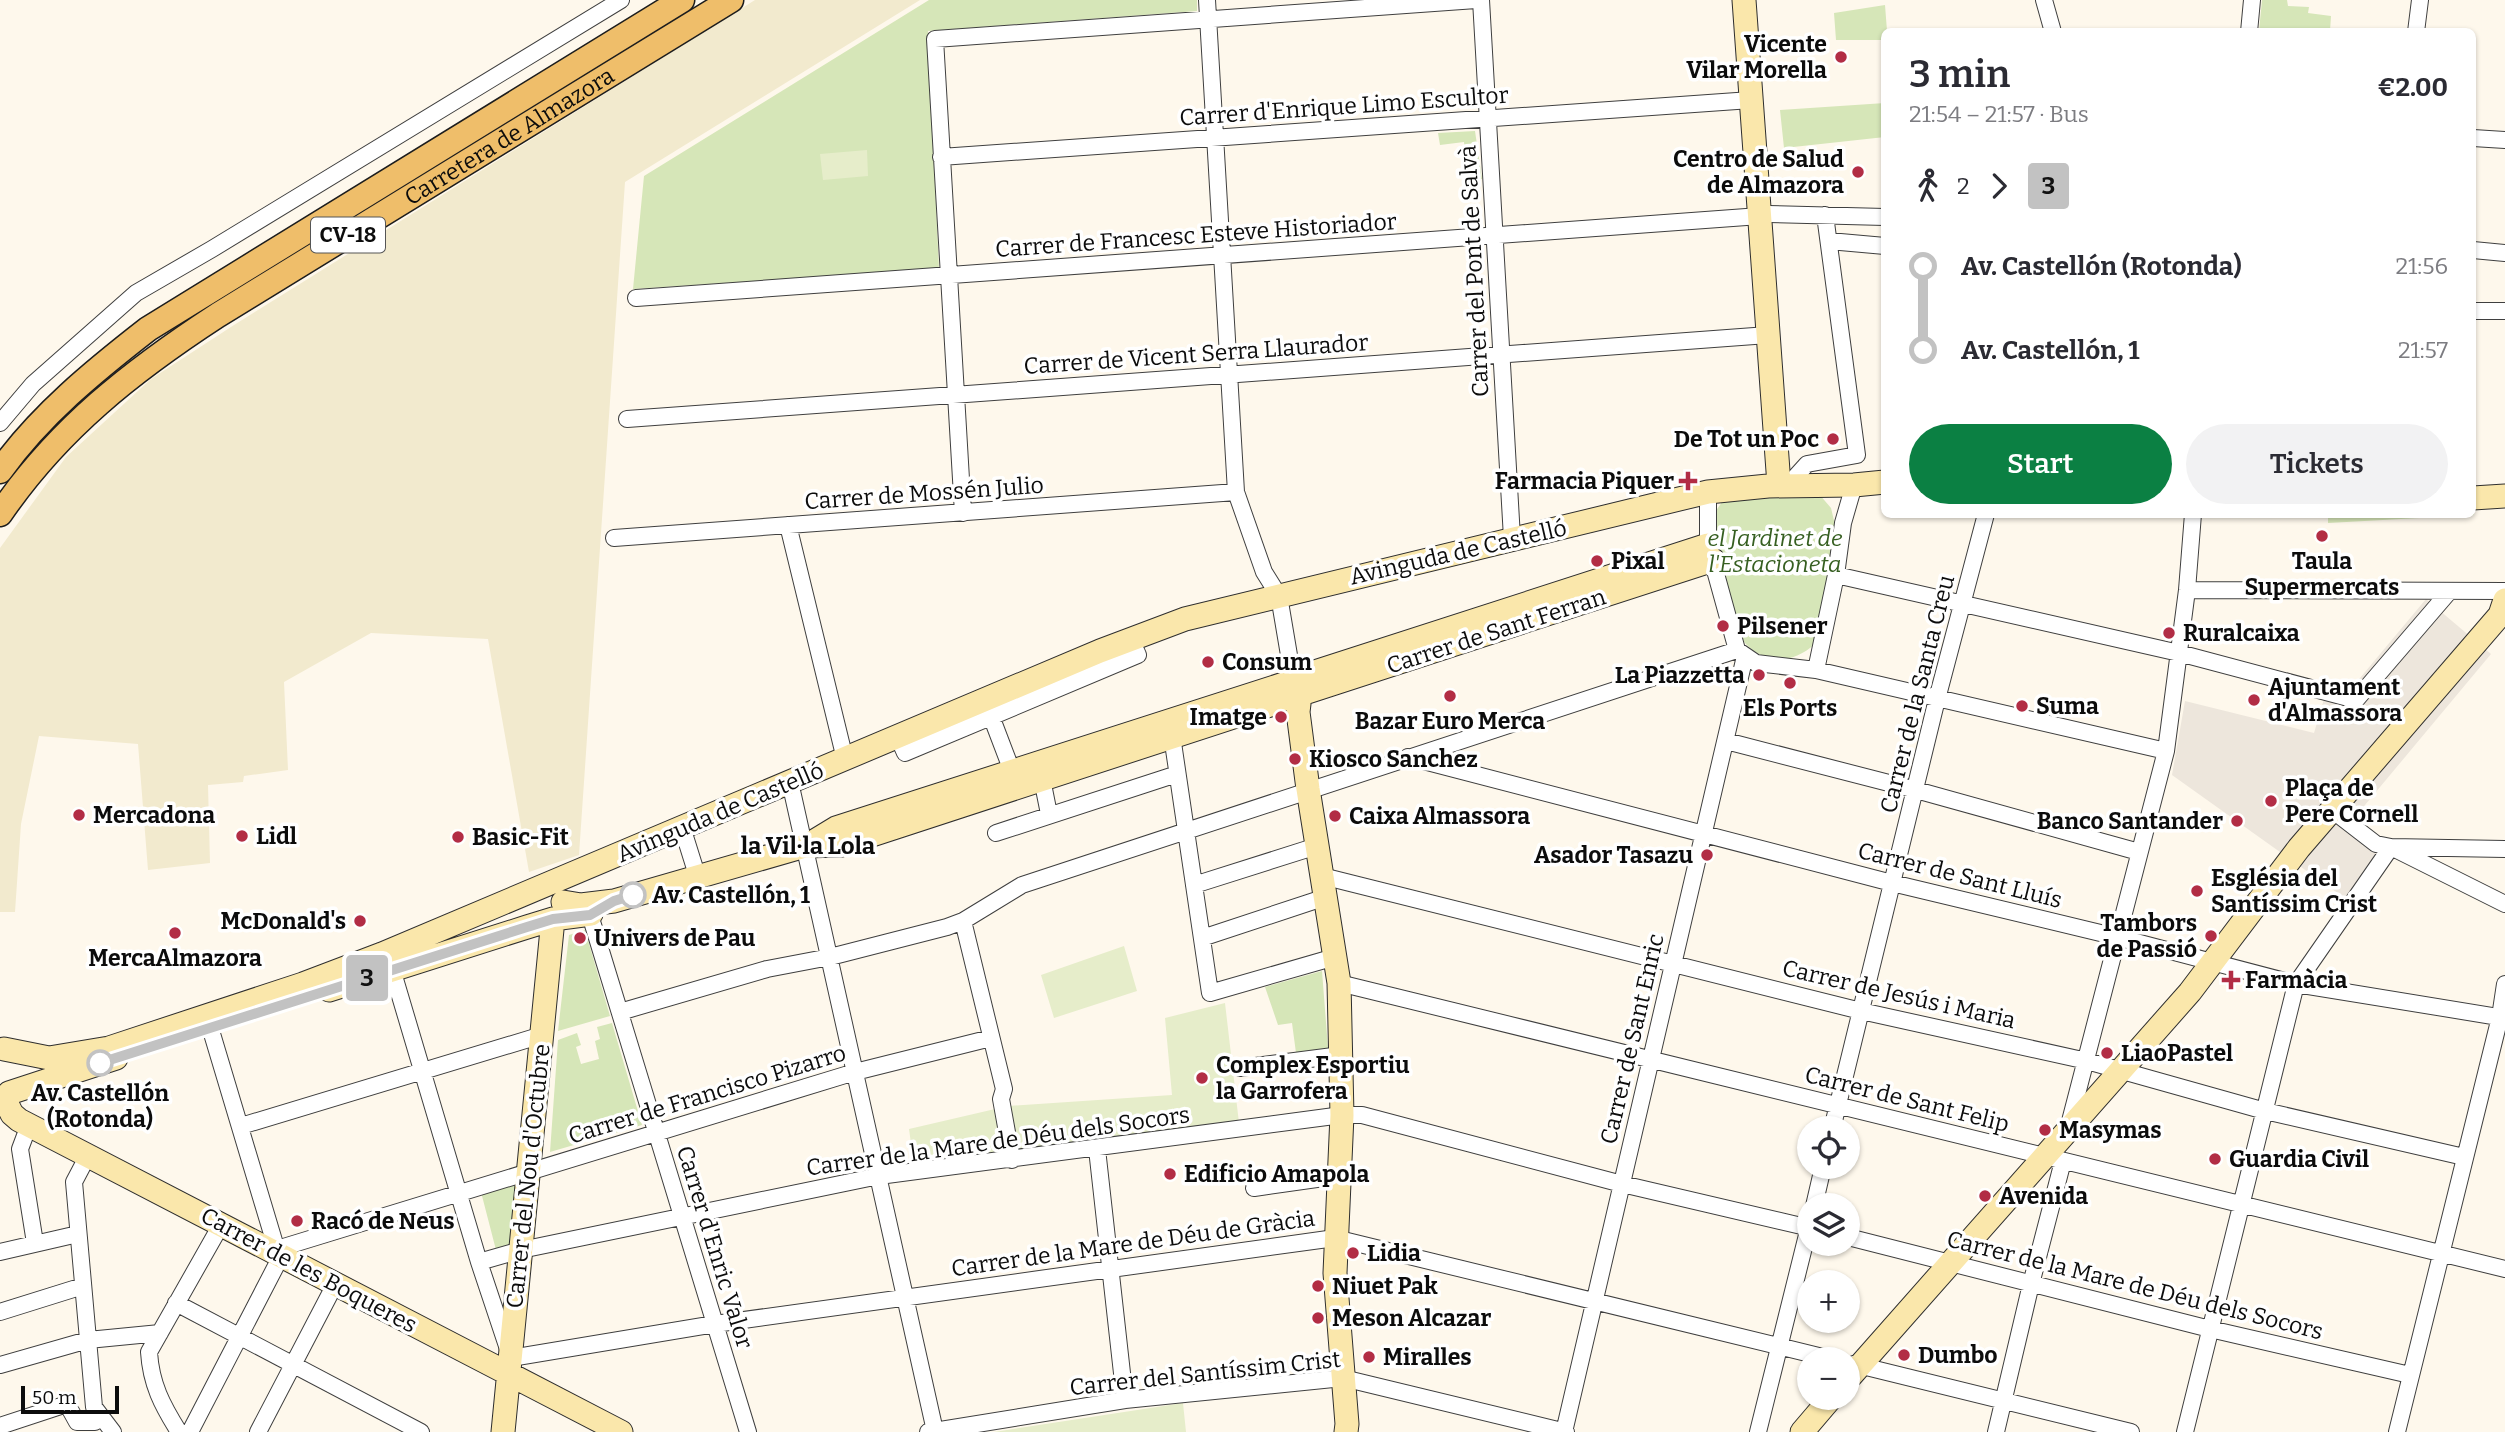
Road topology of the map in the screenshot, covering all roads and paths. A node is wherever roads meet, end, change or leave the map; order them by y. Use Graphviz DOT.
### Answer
graph roads {
  1 [pos="621,0"];
  2 [pos="682,0"];
  3 [pos="731,0"];
  4 [pos="1207,0"];
  5 [pos="1479,0"];
  6 [pos="1744,0"];
  7 [pos="1752,0"];
  8 [pos="2045,0"];
  9 [pos="2252,0"];
  10 [pos="2420,0"];
  11 [pos="1208,19"];
  12 [pos="2052,28"];
  13 [pos="2249,28"];
  14 [pos="2416,28"];
  15 [pos="1755,100"];
  16 [pos="1488,119"];
  17 [pos="1215,138"];
  18 [pos="2476,138"];
  19 [pos="2505,140"];
  20 [pos="942,157"];
  21 [pos="1764,215"];
  22 [pos="1825,215"];
  23 [pos="1881,217"];
  24 [pos="1494,235"];
  25 [pos="1829,241"];
  26 [pos="1881,246"];
  27 [pos="2476,250"];
  28 [pos="2505,253"];
  29 [pos="1222,256"];
  30 [pos="949,276"];
  31 [pos="636,298"];
  32 [pos="2505,311"];
  33 [pos="2476,312"];
  34 [pos="1772,335"];
  35 [pos="1501,355"];
  36 [pos="1229,375"];
  37 [pos="956,395"];
  38 [pos="627,419"];
  39 [pos="0,423"];
  40 [pos="0,471"];
  41 [pos="1881,482"];
  42 [pos="1784,485"];
  43 [pos="1846,485"];
  44 [pos="1236,492"];
  45 [pos="1708,492"];
  46 [pos="2505,496"];
  47 [pos="2476,498"];
  48 [pos="963,513"];
  49 [pos="0,514"];
  50 [pos="1985,518"];
  51 [pos="2193,518"];
  52 [pos="788,526"];
  53 [pos="614,538"];
  54 [pos="1512,538"];
  55 [pos="1700,556"];
  56 [pos="1836,575"];
  57 [pos="2187,590"];
  58 [pos="2505,591"];
  59 [pos="2448,593"];
  60 [pos="1279,596"];
  61 [pos="1962,604"];
  62 [pos="2503,612"];
  63 [pos="1741,653"];
  64 [pos="2179,653"];
  65 [pos="1816,670"];
  66 [pos="1294,689"];
  67 [pos="1937,699"];
  68 [pos="989,708"];
  69 [pos="1171,728"];
  70 [pos="1726,741"];
  71 [pos="2166,751"];
  72 [pos="1408,757"];
  73 [pos="845,759"];
  74 [pos="1012,771"];
  75 [pos="1041,771"];
  76 [pos="1177,774"];
  77 [pos="790,782"];
  78 [pos="1308,789"];
  79 [pos="1916,790"];
  80 [pos="2335,808"];
  81 [pos="1049,814"];
  82 [pos="682,827"];
  83 [pos="1186,830"];
  84 [pos="996,833"];
  85 [pos="1703,834"];
  86 [pos="805,846"];
  87 [pos="1317,846"];
  88 [pos="2392,847"];
  89 [pos="2505,849"];
  90 [pos="2139,852"];
  91 [pos="697,875"];
  92 [pos="1892,883"];
  93 [pos="1194,885"];
  94 [pos="542,887"];
  95 [pos="1324,887"];
  96 [pos="518,896"];
  97 [pos="614,901"];
  98 [pos="2505,904"];
  99 [pos="558,911"];
  100 [pos="590,915"];
  101 [pos="963,920"];
  102 [pos="527,927"];
  103 [pos="2116,937"];
  104 [pos="1202,938"];
  105 [pos="830,957"];
  106 [pos="1335,957"];
  107 [pos="2214,962"];
  108 [pos="1673,964"];
  109 [pos="392,970"];
  110 [pos="1339,984"];
  111 [pos="2296,984"];
  112 [pos="2505,984"];
  113 [pos="1861,1011"];
  114 [pos="620,1012"];
  115 [pos="2502,1018"];
  116 [pos="210,1027"];
  117 [pos="542,1035"];
  118 [pos="991,1038"];
  119 [pos="2,1047"];
  120 [pos="1341,1055"];
  121 [pos="1651,1060"];
  122 [pos="2087,1060"];
  123 [pos="1240,1068"];
  124 [pos="2122,1069"];
  125 [pos="422,1071"];
  126 [pos="855,1073"];
  127 [pos="4,1105"];
  128 [pos="1838,1106"];
  129 [pos="2265,1111"];
  130 [pos="1342,1115"];
  131 [pos="1835,1116"];
  132 [pos="241,1126"];
  133 [pos="2068,1131"];
  134 [pos="26,1133"];
  135 [pos="657,1133"];
  136 [pos="1097,1149"];
  137 [pos="2464,1157"];
  138 [pos="2054,1158"];
  139 [pos="1012,1160"];
  140 [pos="83,1163"];
  141 [pos="529,1171"];
  142 [pos="879,1176"];
  143 [pos="1338,1176"];
  144 [pos="1622,1184"];
  145 [pos="1254,1188"];
  146 [pos="458,1192"];
  147 [pos="2241,1205"];
  148 [pos="682,1217"];
  149 [pos="1797,1223"];
  150 [pos="217,1232"];
  151 [pos="78,1234"];
  152 [pos="1335,1238"];
  153 [pos="1860,1240"];
  154 [pos="35,1243"];
  155 [pos="521,1250"];
  156 [pos="0,1252"];
  157 [pos="2441,1253"];
  158 [pos="277,1256"];
  159 [pos="1802,1256"];
  160 [pos="479,1262"];
  161 [pos="1951,1263"];
  162 [pos="1111,1269"];
  163 [pos="2505,1269"];
  164 [pos="2031,1284"];
  165 [pos="83,1286"];
  166 [pos="331,1292"];
  167 [pos="906,1298"];
  168 [pos="1595,1301"];
  169 [pos="176,1303"];
  170 [pos="0,1312"];
  171 [pos="715,1324"];
  172 [pos="2210,1329"];
  173 [pos="160,1333"];
  174 [pos="240,1337"];
  175 [pos="88,1339"];
  176 [pos="1779,1346"];
  177 [pos="1797,1350"];
  178 [pos="1860,1360"];
  179 [pos="0,1365"];
  180 [pos="293,1365"];
  181 [pos="1860,1371"];
  182 [pos="509,1372"];
  183 [pos="2410,1375"];
  184 [pos="1343,1378"];
  185 [pos="1125,1400"];
  186 [pos="2004,1401"];
  187 [pos="1821,1410"];
  188 [pos="0,1426"];
  189 [pos="107,1427"];
  190 [pos="932,1431"];
  191 [pos="179,1432"];
  192 [pos="190,1432"];
  193 [pos="258,1432"];
  194 [pos="421,1432"];
  195 [pos="503,1432"];
  196 [pos="600,1432"];
  197 [pos="621,1432"];
  198 [pos="748,1432"];
  199 [pos="1346,1432"];
  200 [pos="1565,1432"];
  201 [pos="1758,1432"];
  202 [pos="1802,1432"];
  203 [pos="1996,1432"];
  204 [pos="2131,1432"];
  205 [pos="2185,1432"];
  206 [pos="2397,1432"];
  1 -- 39 [label="street"];
  2 -- 40 [label="main road, Carretera de Almazora / CV-18"];
  3 -- 49 [label="main road, Carretera de Almazora / CV-18"];
  4 -- 11 [label="street"];
  5 -- 11 [label="street"];
  5 -- 16 [label="street, Carrer del Pont de Salvà"];
  6 -- 15 [label="street"];
  7 -- 15 [label="street"];
  8 -- 12 [label="street"];
  9 -- 13 [label="street"];
  10 -- 14 [label="street"];
  11 -- 17 [label="street"];
  11 -- 20 [label="street"];
  15 -- 16 [label="street, Carrer d'Enrique Limo Escultor"];
  15 -- 21 [label="street"];
  16 -- 17 [label="street, Carrer d'Enrique Limo Escultor"];
  16 -- 24 [label="street, Carrer del Pont de Salvà"];
  17 -- 20 [label="street, Carrer d'Enrique Limo Escultor"];
  17 -- 29 [label="street"];
  18 -- 19 [label="street"];
  20 -- 30 [label="street"];
  21 -- 22 [label="street, Carrer de Francesc Esteve Historiador"];
  21 -- 24 [label="street, Carrer de Francesc Esteve Historiador"];
  21 -- 34 [label="street"];
  22 -- 23 [label="street, Carrer de Francesc Esteve Historiador"];
  22 -- 25 [label="street"];
  24 -- 29 [label="street, Carrer de Francesc Esteve Historiador"];
  24 -- 35 [label="street, Carrer del Pont de Salvà"];
  25 -- 26 [label="street"];
  25 -- 42 [label="street"];
  27 -- 28 [label="street"];
  29 -- 30 [label="street, Carrer de Francesc Esteve Historiador"];
  29 -- 36 [label="street"];
  30 -- 31 [label="street, Carrer de Francesc Esteve Historiador"];
  30 -- 37 [label="street"];
  32 -- 33 [label="street"];
  34 -- 35 [label="street, Carrer de Vicent Serra Llaurador"];
  34 -- 42 [label="street"];
  35 -- 36 [label="street, Carrer de Vicent Serra Llaurador"];
  35 -- 54 [label="street, Carrer del Pont de Salvà"];
  36 -- 37 [label="street, Carrer de Vicent Serra Llaurador"];
  36 -- 44 [label="street"];
  37 -- 38 [label="street, Carrer de Vicent Serra Llaurador"];
  37 -- 48 [label="street"];
  41 -- 43 [label="street, Avinguda de Castelló"];
  42 -- 43 [label="street, Avinguda de Castelló"];
  42 -- 45 [label="street, Avinguda de Castelló"];
  43 -- 56 [label="street"];
  44 -- 48 [label="street, Carrer de Mossén Julio"];
  44 -- 60 [label="street"];
  45 -- 54 [label="street, Avinguda de Castelló"];
  45 -- 55 [label="street"];
  46 -- 47 [label="street"];
  48 -- 52 [label="street, Carrer de Mossén Julio"];
  50 -- 61 [label="street, Carrer de la Santa Creu"];
  51 -- 57 [label="street"];
  52 -- 53 [label="street, Carrer de Mossén Julio"];
  52 -- 73 [label="street"];
  54 -- 60 [label="street, Avinguda de Castelló"];
  55 -- 63 [label="street"];
  55 -- 66 [label="street, Carrer de Sant Ferran"];
  56 -- 61 [label="street"];
  56 -- 65 [label="street"];
  57 -- 59 [label="street"];
  57 -- 64 [label="street"];
  58 -- 59 [label="street"];
  59 -- 64 [label="street"];
  60 -- 66 [label="street"];
  60 -- 68 [label="street, Avinguda de Castelló"];
  61 -- 64 [label="street"];
  61 -- 67 [label="street, Carrer de la Santa Creu"];
  62 -- 80 [label="street"];
  63 -- 65 [label="street"];
  63 -- 70 [label="street, Carrer de Sant Enric"];
  63 -- 72 [label="street"];
  64 -- 71 [label="street"];
  65 -- 67 [label="street"];
  66 -- 69 [label="street, Carrer de Sant Ferran"];
  66 -- 78 [label="street"];
  67 -- 71 [label="street"];
  67 -- 79 [label="street, Carrer de la Santa Creu"];
  68 -- 73 [label="street, Avinguda de Castelló"];
  68 -- 74 [label="street"];
  69 -- 75 [label="street, Carrer de Sant Ferran"];
  69 -- 76 [label="street"];
  70 -- 79 [label="street"];
  70 -- 85 [label="street, Carrer de Sant Enric"];
  71 -- 90 [label="street"];
  72 -- 78 [label="street"];
  72 -- 85 [label="street, Carrer de Sant Lluís"];
  73 -- 77 [label="street, Avinguda de Castelló"];
  74 -- 75 [label="street, Carrer de Sant Ferran"];
  74 -- 86 [label="street, Carrer de Sant Ferran"];
  75 -- 81 [label="street"];
  75 -- 86 [label="street, Carrer de Sant Ferran"];
  76 -- 81 [label="street"];
  76 -- 83 [label="street"];
  77 -- 82 [label="street, Avinguda de Castelló"];
  77 -- 86 [label="street"];
  78 -- 83 [label="street"];
  78 -- 87 [label="street"];
  79 -- 90 [label="street"];
  79 -- 92 [label="street, Carrer de la Santa Creu"];
  80 -- 88 [label="street"];
  80 -- 107 [label="street"];
  81 -- 84 [label="street"];
  82 -- 91 [label="street"];
  82 -- 94 [label="street, Avinguda de Castelló"];
  83 -- 93 [label="street"];
  83 -- 101 [label="street"];
  85 -- 92 [label="street, Carrer de Sant Lluís"];
  85 -- 108 [label="street, Carrer de Sant Enric"];
  86 -- 91 [label="street, Carrer de Sant Ferran"];
  86 -- 105 [label="street"];
  87 -- 93 [label="street"];
  87 -- 95 [label="street"];
  88 -- 89 [label="street"];
  88 -- 98 [label="street"];
  88 -- 111 [label="street"];
  90 -- 103 [label="street"];
  91 -- 97 [label="street, Carrer de Sant Ferran"];
  92 -- 103 [label="street, Carrer de Sant Lluís"];
  92 -- 113 [label="street, Carrer de la Santa Creu"];
  93 -- 104 [label="street"];
  94 -- 96 [label="street, Avinguda de Castelló"];
  94 -- 99 [label="street"];
  95 -- 104 [label="street"];
  95 -- 106 [label="street"];
  95 -- 108 [label="street, Carrer de Jesús i Maria"];
  96 -- 102 [label="street"];
  96 -- 119 [label="street"];
  97 -- 99 [label="street, Carrer de Sant Ferran"];
  97 -- 100 [label="street, Carrer de Sant Ferran"];
  99 -- 100 [label="street, Carrer de Sant Ferran"];
  99 -- 102 [label="street"];
  99 -- 117 [label="street, Carrer del Nou d'Octubre"];
  100 -- 114 [label="street, Carrer d'Enric Valor"];
  101 -- 105 [label="street"];
  101 -- 118 [label="street"];
  102 -- 109 [label="street"];
  103 -- 107 [label="street, Carrer de Sant Lluís"];
  103 -- 122 [label="street"];
  104 -- 106 [label="street"];
  105 -- 114 [label="street"];
  105 -- 126 [label="street"];
  106 -- 110 [label="street"];
  107 -- 111 [label="street, Carrer de Sant Lluís"];
  107 -- 124 [label="street"];
  108 -- 113 [label="street, Carrer de Jesús i Maria"];
  108 -- 121 [label="street, Carrer de Sant Enric"];
  109 -- 116 [label="street"];
  109 -- 125 [label="street"];
  110 -- 120 [label="street"];
  110 -- 121 [label="street, Carrer de Sant Felip"];
  111 -- 115 [label="street, Carrer de Sant Lluís"];
  111 -- 129 [label="street"];
  112 -- 115 [label="street"];
  113 -- 122 [label="street, Carrer de Jesús i Maria"];
  113 -- 128 [label="street, Carrer de la Santa Creu"];
  114 -- 135 [label="street, Carrer d'Enric Valor"];
  115 -- 137 [label="street"];
  116 -- 127 [label="street"];
  116 -- 132 [label="street"];
  117 -- 125 [label="street"];
  117 -- 141 [label="street, Carrer del Nou d'Octubre"];
  118 -- 126 [label="street, Carrer de Francisco Pizarro"];
  118 -- 139 [label="street"];
  119 -- 127 [label="street"];
  120 -- 123 [label="street"];
  120 -- 130 [label="street"];
  121 -- 128 [label="street, Carrer de Sant Felip"];
  121 -- 144 [label="street, Carrer de Sant Enric"];
  122 -- 124 [label="street, Carrer de Jesús i Maria"];
  122 -- 133 [label="street"];
  124 -- 129 [label="street, Carrer de Jesús i Maria"];
  124 -- 133 [label="street"];
  125 -- 132 [label="street"];
  125 -- 146 [label="street"];
  126 -- 135 [label="street, Carrer de Francisco Pizarro"];
  126 -- 142 [label="street"];
  127 -- 134 [label="street, Carrer de les Boqueres"];
  127 -- 158 [label="street, Carrer de les Boqueres"];
  128 -- 131 [label="street, Carrer de la Santa Creu"];
  128 -- 138 [label="street, Carrer de Sant Felip"];
  129 -- 137 [label="street, Carrer de Jesús i Maria"];
  129 -- 147 [label="street"];
  130 -- 136 [label="street, Carrer de la Mare de Déu dels Socors"];
  130 -- 143 [label="street"];
  130 -- 144 [label="street, Carrer de la Mare de Déu dels Socors"];
  132 -- 158 [label="street"];
  133 -- 138 [label="street"];
  134 -- 140 [label="street, Carrer de les Boqueres"];
  134 -- 154 [label="street"];
  135 -- 141 [label="street, Carrer de Francisco Pizarro"];
  135 -- 148 [label="street, Carrer d'Enric Valor"];
  136 -- 139 [label="street, Carrer de la Mare de Déu dels Socors"];
  136 -- 162 [label="street"];
  137 -- 157 [label="street"];
  138 -- 147 [label="street, Carrer de Sant Felip"];
  138 -- 161 [label="street"];
  138 -- 164 [label="street"];
  139 -- 142 [label="street, Carrer de la Mare de Déu dels Socors"];
  140 -- 150 [label="street, Carrer de les Boqueres"];
  140 -- 151 [label="street"];
  141 -- 146 [label="street, Carrer de Francisco Pizarro"];
  141 -- 155 [label="street, Carrer del Nou d'Octubre"];
  142 -- 148 [label="street, Carrer de la Mare de Déu dels Socors"];
  142 -- 167 [label="street"];
  143 -- 145 [label="street"];
  143 -- 152 [label="street"];
  144 -- 149 [label="street, Carrer de la Mare de Déu dels Socors"];
  144 -- 168 [label="street, Carrer de Sant Enric"];
  146 -- 158 [label="street, Carrer de Francisco Pizarro"];
  146 -- 160 [label="street"];
  147 -- 157 [label="street, Carrer de Sant Felip"];
  147 -- 172 [label="street"];
  148 -- 155 [label="street, Carrer de la Mare de Déu dels Socors"];
  148 -- 171 [label="street, Carrer d'Enric Valor"];
  150 -- 158 [label="street, Carrer de les Boqueres"];
  150 -- 169 [label="street"];
  151 -- 154 [label="street"];
  151 -- 165 [label="street"];
  152 -- 162 [label="street, Carrer de la Mare de Déu de Gràcia"];
  152 -- 168 [label="street, Carrer de la Mare de Déu de Gràcia"];
  152 -- 184 [label="street"];
  153 -- 161 [label="street, Carrer de la Mare de Déu dels Socors"];
  154 -- 156 [label="street"];
  155 -- 160 [label="street, Carrer de la Mare de Déu dels Socors"];
  155 -- 182 [label="street, Carrer del Nou d'Octubre"];
  157 -- 163 [label="street, Carrer de Sant Felip"];
  157 -- 183 [label="street"];
  158 -- 166 [label="street, Carrer de les Boqueres"];
  158 -- 174 [label="street"];
  158 -- 182 [label="street, Carrer de les Boqueres"];
  159 -- 176 [label="street"];
  160 -- 182 [label="street"];
  161 -- 164 [label="street, Carrer de la Mare de Déu dels Socors"];
  161 -- 178 [label="street"];
  162 -- 167 [label="street, Carrer de la Mare de Déu de Gràcia"];
  162 -- 185 [label="street"];
  164 -- 172 [label="street, Carrer de la Mare de Déu dels Socors"];
  164 -- 186 [label="street"];
  165 -- 170 [label="street"];
  165 -- 175 [label="street"];
  166 -- 180 [label="street"];
  166 -- 182 [label="street, Carrer de les Boqueres"];
  167 -- 171 [label="street, Carrer de la Mare de Déu de Gràcia"];
  167 -- 190 [label="street"];
  168 -- 176 [label="street, Carrer de la Mare de Déu de Gràcia"];
  168 -- 200 [label="street, Carrer de Sant Enric"];
  169 -- 173 [label="street"];
  169 -- 174 [label="street"];
  171 -- 182 [label="street, Carrer de la Mare de Déu de Gràcia"];
  171 -- 198 [label="street, Carrer d'Enric Valor"];
  172 -- 183 [label="street, Carrer de la Mare de Déu dels Socors"];
  172 -- 205 [label="street"];
  173 -- 175 [label="street"];
  173 -- 191 [label="street"];
  174 -- 180 [label="street"];
  174 -- 192 [label="street"];
  175 -- 179 [label="street"];
  175 -- 189 [label="street"];
  176 -- 177 [label="street, Carrer de la Mare de Déu de Gràcia"];
  176 -- 201 [label="street"];
  180 -- 193 [label="street"];
  180 -- 194 [label="street"];
  181 -- 186 [label="street"];
  182 -- 195 [label="street, Carrer del Nou d'Octubre"];
  182 -- 196 [label="street, Carrer de les Boqueres"];
  182 -- 197 [label="street, Carrer de les Boqueres"];
  183 -- 206 [label="street"];
  184 -- 185 [label="street, Carrer del Santíssim Crist"];
  184 -- 199 [label="street"];
  184 -- 200 [label="street, Carrer del Santíssim Crist"];
  185 -- 190 [label="street, Carrer del Santíssim Crist"];
  186 -- 203 [label="street"];
  186 -- 204 [label="street"];
  187 -- 202 [label="street"];
  188 -- 189 [label="street"];
}
